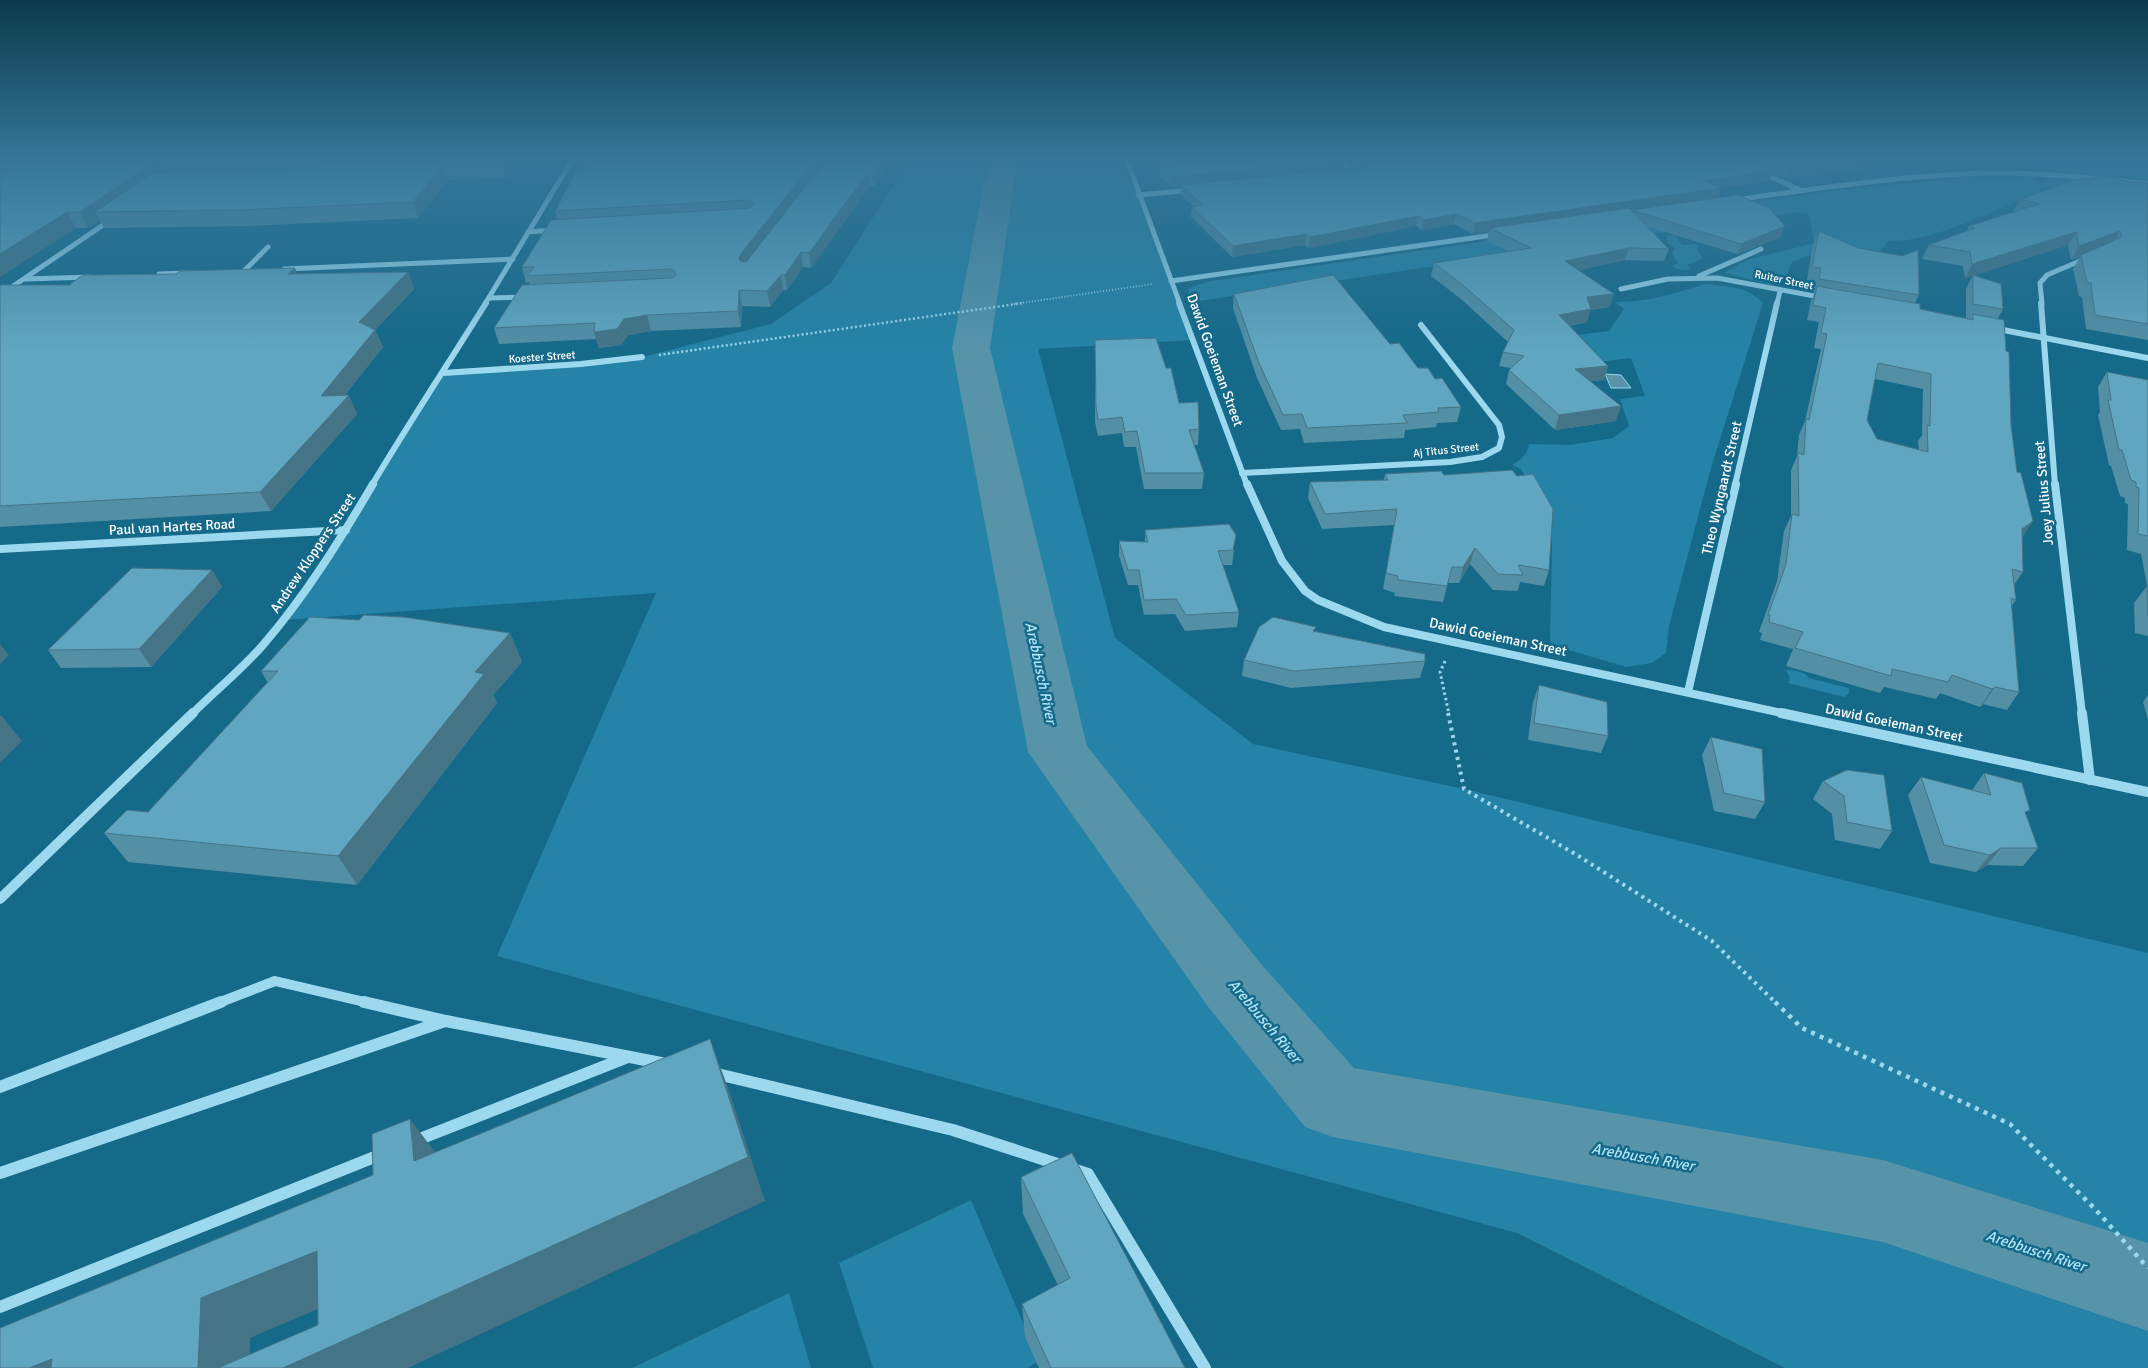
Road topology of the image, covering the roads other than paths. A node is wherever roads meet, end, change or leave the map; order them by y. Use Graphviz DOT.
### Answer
graph roads {
  1 [pos="104,224"];
  2 [pos="533,224"];
  3 [pos="1149,224"];
  4 [pos="557,230"];
  5 [pos="528,232"];
  6 [pos="1505,233"];
  7 [pos="268,247"];
  8 [pos="1761,249"];
  9 [pos="2092,256"];
  10 [pos="513,259"];
  11 [pos="274,269"];
  12 [pos="254,270"];
  13 [pos="234,271"];
  14 [pos="244,271"];
  15 [pos="194,273"];
  16 [pos="155,274"];
  17 [pos="95,276"];
  18 [pos="1697,277"];
  19 [pos="25,279"];
  20 [pos="1171,281"];
  21 [pos="1621,289"];
  22 [pos="1780,291"];
  23 [pos="0,295"];
  24 [pos="528,296"];
  25 [pos="489,298"];
  26 [pos="1832,299"];
  27 [pos="1421,324"];
  28 [pos="1989,327"];
  29 [pos="2046,338"];
  30 [pos="642,357"];
  31 [pos="2148,358"];
  32 [pos="443,373"];
  33 [pos="1242,474"];
  34 [pos="346,530"];
  35 [pos="0,548"];
  36 [pos="1688,692"];
  37 [pos="2090,780"];
  38 [pos="2148,792"];
  39 [pos="0,899"];
  40 [pos="446,1021"];
  41 [pos="629,1056"];
  42 [pos="675,1066"];
  43 [pos="703,1071"];
  44 [pos="0,1087"];
  45 [pos="0,1173"];
  46 [pos="0,1307"];
  47 [pos="1206,1368"];
  1 -- 19 [label="street"];
  2 -- 5 [label="street, Andrew Kloppers Street"];
  3 -- 20 [label="street, Dawid Goeieman Street"];
  4 -- 5 [label="street"];
  5 -- 10 [label="street, Andrew Kloppers Street"];
  6 -- 20 [label="street"];
  7 -- 14 [label="street"];
  8 -- 18 [label="street"];
  9 -- 29 [label="street, Joey Julius Street"];
  10 -- 11 [label="street"];
  10 -- 25 [label="street, Andrew Kloppers Street"];
  12 -- 14 [label="street"];
  13 -- 14 [label="street"];
  15 -- 16 [label="street"];
  17 -- 19 [label="street"];
  18 -- 21 [label="street, Ruiter Street"];
  18 -- 22 [label="street, Ruiter Street"];
  19 -- 23 [label="street"];
  20 -- 33 [label="street, Dawid Goeieman Street"];
  22 -- 26 [label="street, Ruiter Street"];
  22 -- 36 [label="street, Theo Wyngaardt Street"];
  24 -- 25 [label="street"];
  25 -- 32 [label="street, Andrew Kloppers Street"];
  27 -- 33 [label="street, Aj Titus Street"];
  28 -- 29 [label="street"];
  29 -- 31 [label="street"];
  29 -- 37 [label="street, Joey Julius Street"];
  30 -- 32 [label="street, Koester Street"];
  32 -- 34 [label="street, Andrew Kloppers Street"];
  33 -- 36 [label="street, Dawid Goeieman Street"];
  34 -- 35 [label="street, Paul van Hartes Road"];
  34 -- 39 [label="street, Andrew Kloppers Street"];
  36 -- 37 [label="street, Dawid Goeieman Street"];
  37 -- 38 [label="street, Dawid Goeieman Street"];
  40 -- 41 [label="street"];
  40 -- 44 [label="street"];
  40 -- 45 [label="street"];
  41 -- 42 [label="street"];
  41 -- 46 [label="street"];
  43 -- 47 [label="street"];
}
